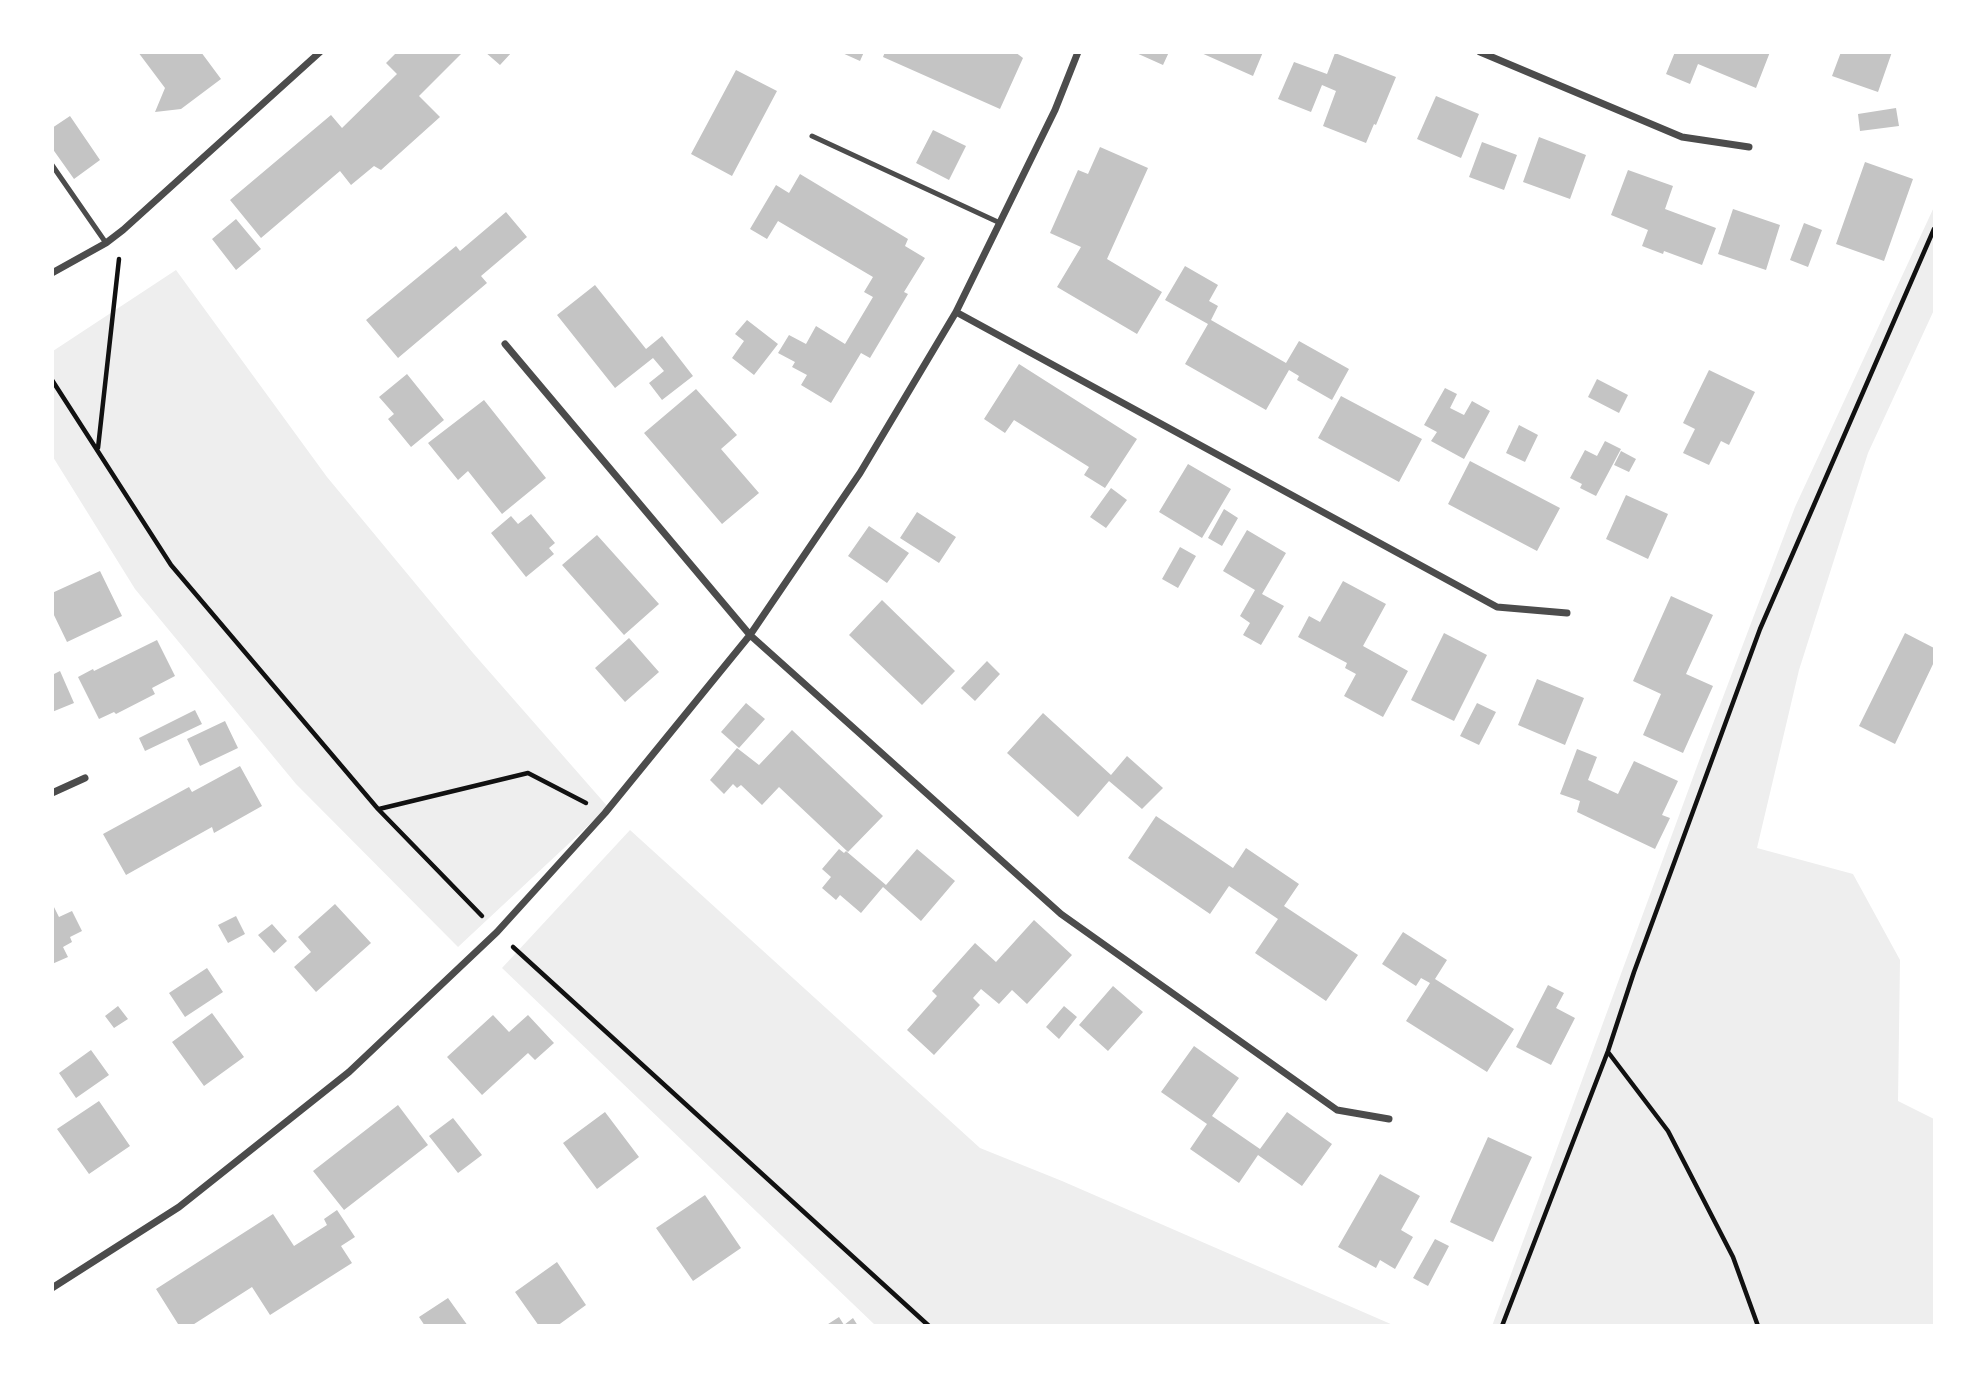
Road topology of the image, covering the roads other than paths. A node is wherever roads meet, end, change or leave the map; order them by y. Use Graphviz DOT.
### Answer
graph roads {
  1 [pos="320,52"];
  2 [pos="1078,52"];
  3 [pos="1480,52"];
  4 [pos="812,136"];
  5 [pos="1749,147"];
  6 [pos="52,165"];
  7 [pos="1000,223"];
  8 [pos="106,243"];
  9 [pos="52,273"];
  10 [pos="956,312"];
  11 [pos="505,344"];
  12 [pos="1567,614"];
  13 [pos="750,635"];
  14 [pos="85,778"];
  15 [pos="52,793"];
  16 [pos="1389,1119"];
  17 [pos="52,1288"];
  1 -- 8 [label="street"];
  2 -- 7 [label="street"];
  3 -- 5 [label="street"];
  4 -- 7 [label="lane"];
  6 -- 8 [label="lane"];
  7 -- 10 [label="street"];
  8 -- 9 [label="street"];
  10 -- 12 [label="street"];
  10 -- 13 [label="street"];
  11 -- 13 [label="street"];
  13 -- 16 [label="street"];
  13 -- 17 [label="street"];
  14 -- 15 [label="street"];
}
